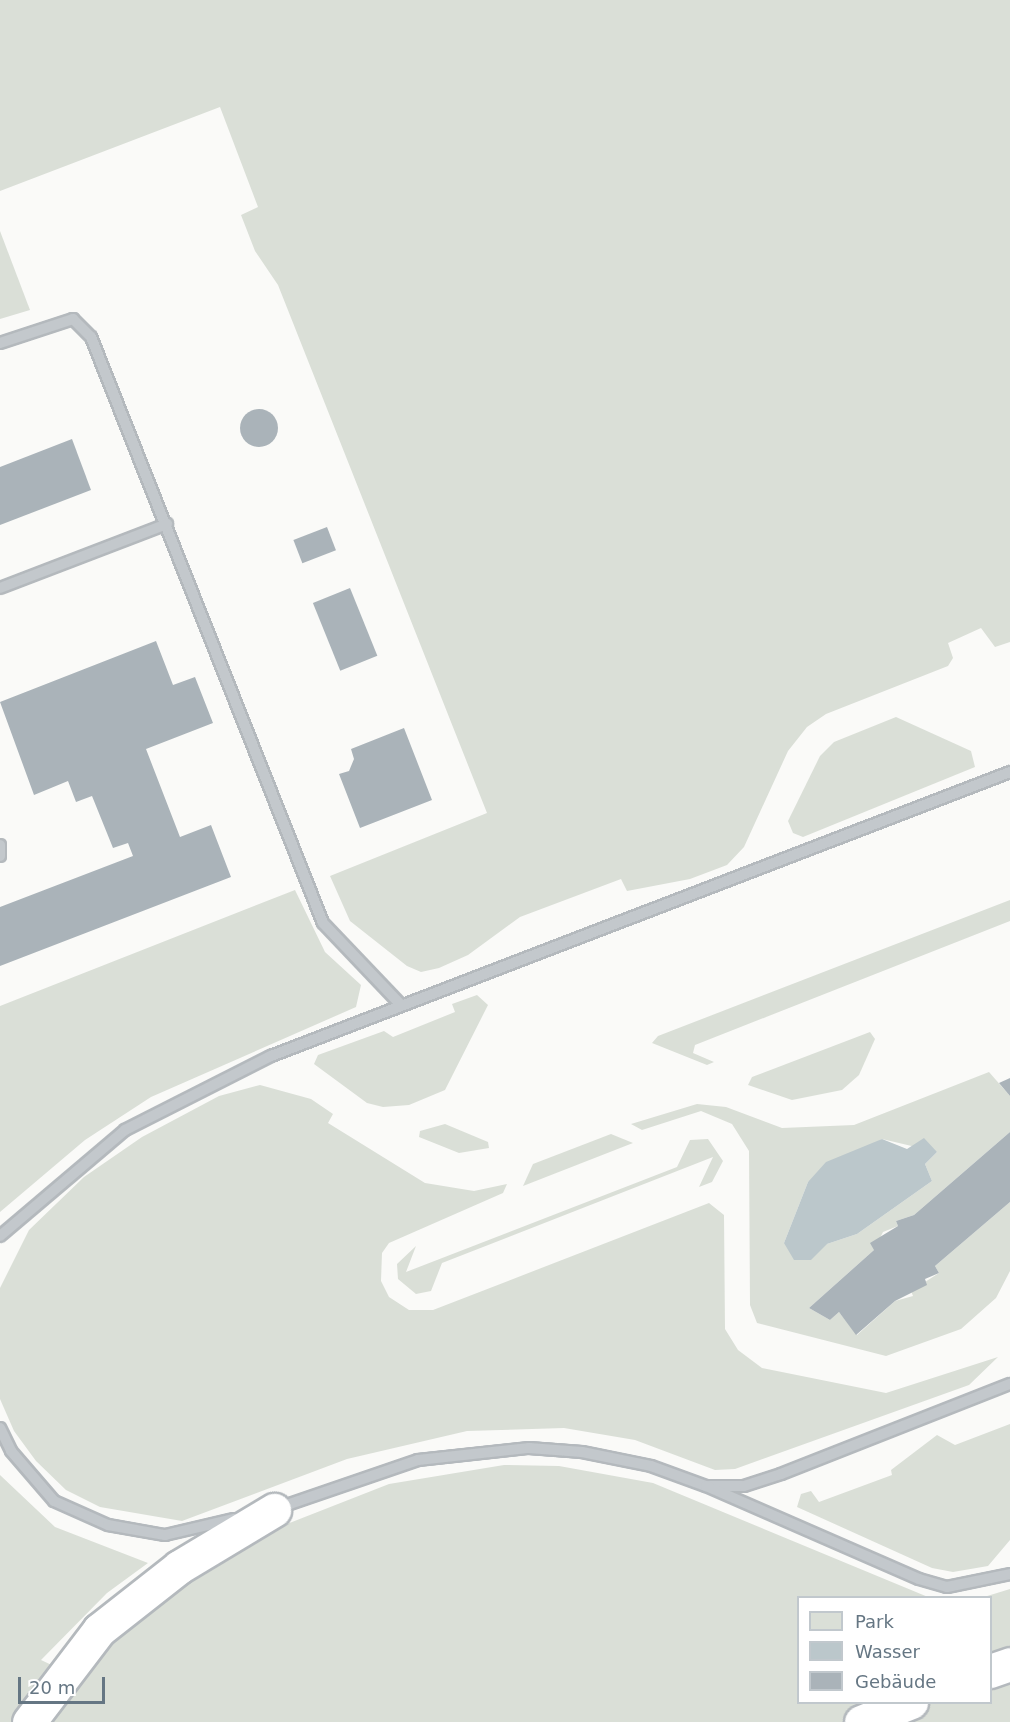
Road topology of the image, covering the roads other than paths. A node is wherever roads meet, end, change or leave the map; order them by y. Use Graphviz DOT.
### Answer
graph roads {
  1 [pos="0,343"];
  2 [pos="167,524"];
  3 [pos="0,588"];
  4 [pos="1010,772"];
  5 [pos="0,845"];
  6 [pos="0,855"];
  7 [pos="401,1005"];
  8 [pos="0,1236"];
  9 [pos="1010,1384"];
  10 [pos="0,1428"];
  11 [pos="706,1486"];
  12 [pos="274,1510"];
  13 [pos="1009,1572"];
  14 [pos="1010,1664"];
  15 [pos="992,1670"];
  16 [pos="906,1704"];
  17 [pos="29,1722"];
  18 [pos="861,1722"];
  1 -- 2 [label="lane"];
  2 -- 3 [label="lane"];
  2 -- 7 [label="lane"];
  4 -- 7 [label="lane"];
  5 -- 6 [label="lane"];
  7 -- 8 [label="lane"];
  9 -- 11 [label="lane"];
  10 -- 12 [label="lane"];
  11 -- 12 [label="lane"];
  11 -- 13 [label="lane"];
  12 -- 17 [label="highway"];
  14 -- 15 [label="highway"];
  16 -- 18 [label="highway"];
}
